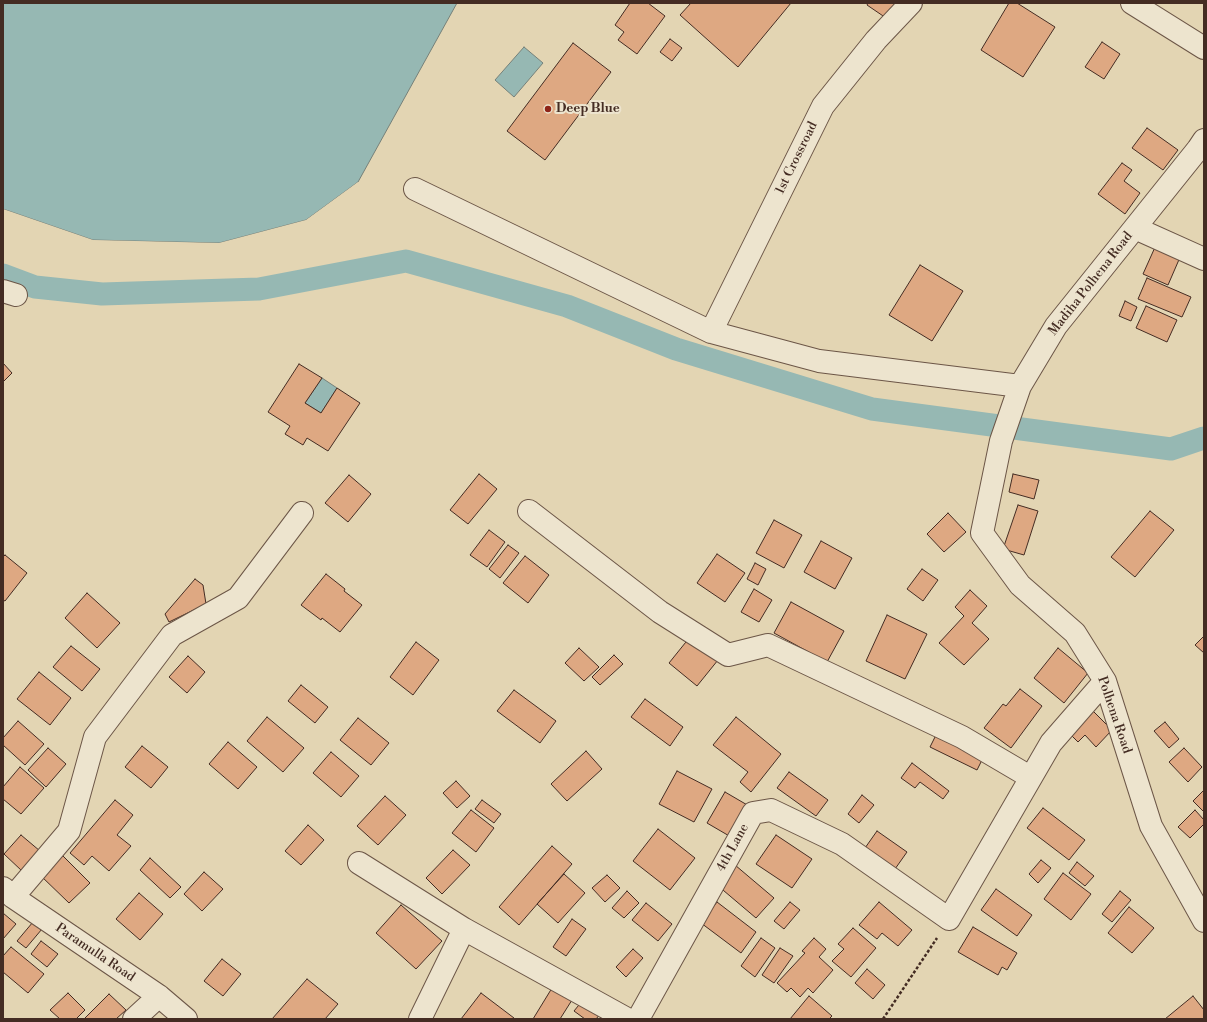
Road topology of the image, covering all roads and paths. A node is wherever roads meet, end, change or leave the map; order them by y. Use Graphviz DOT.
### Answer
graph roads {
  1 [pos="911,3"];
  2 [pos="1132,3"];
  3 [pos="1204,48"];
  4 [pos="1202,147"];
  5 [pos="414,189"];
  6 [pos="1135,228"];
  7 [pos="1204,259"];
  8 [pos="711,332"];
  9 [pos="1017,395"];
  10 [pos="1001,441"];
  11 [pos="529,511"];
  12 [pos="302,513"];
  13 [pos="1105,681"];
  14 [pos="1030,777"];
  15 [pos="359,864"];
  16 [pos="8,892"];
  17 [pos="949,919"];
  18 [pos="1204,921"];
  19 [pos="464,930"];
  20 [pos="159,996"];
  21 [pos="134,1019"];
  22 [pos="186,1019"];
  23 [pos="420,1019"];
  24 [pos="628,1019"];
  25 [pos="638,1019"];
  26 [pos="883,1019"];
  1 -- 8 [label="street, 1st Crossroad"];
  2 -- 3 [label="street"];
  4 -- 6 [label="street, Madiha Polhena Road"];
  5 -- 8 [label="street"];
  6 -- 7 [label="street"];
  6 -- 9 [label="street, Madiha Polhena Road"];
  8 -- 9 [label="street"];
  9 -- 10 [label="street, Madiha Polhena Road"];
  10 -- 13 [label="street, Polhena Road"];
  11 -- 14 [label="street"];
  12 -- 16 [label="street"];
  13 -- 14 [label="street"];
  13 -- 18 [label="street, Polhena Road"];
  14 -- 17 [label="street"];
  15 -- 19 [label="street"];
  16 -- 20 [label="street, Paramulla Road"];
  17 -- 25 [label="street, 4th Lane"];
  17 -- 26 [label="path"];
  19 -- 23 [label="street"];
  19 -- 24 [label="street"];
  20 -- 21 [label="street"];
  20 -- 22 [label="street, Paramulla Road"];
}
